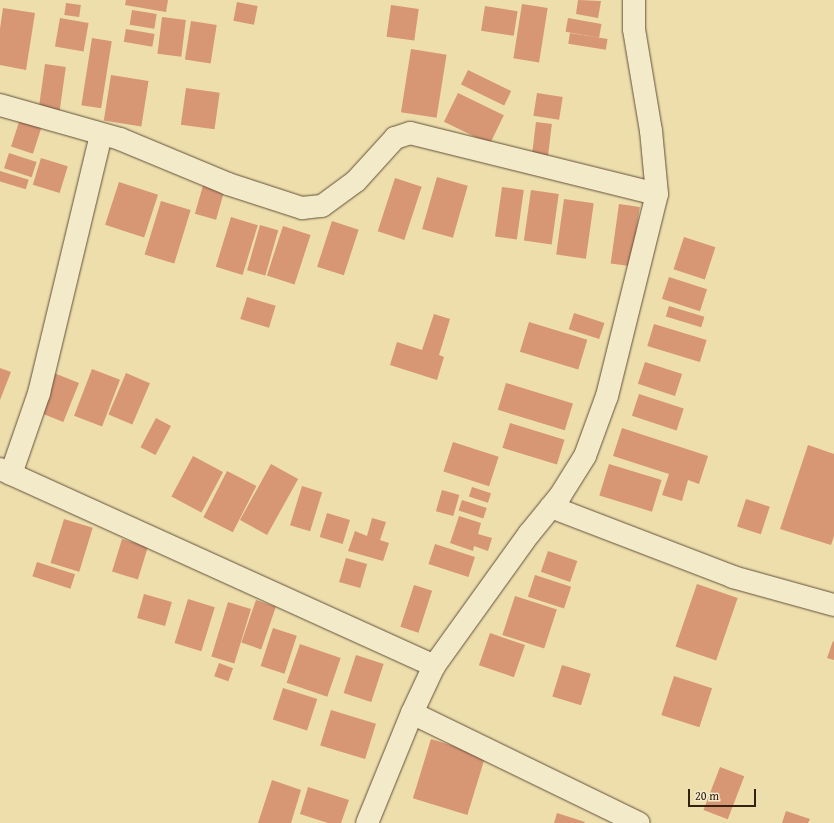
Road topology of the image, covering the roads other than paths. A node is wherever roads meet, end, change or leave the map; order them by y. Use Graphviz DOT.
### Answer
graph roads {
  1 [pos="634,0"];
  2 [pos="0,105"];
  3 [pos="101,134"];
  4 [pos="657,194"];
  5 [pos="5,472"];
  6 [pos="551,507"];
  7 [pos="834,605"];
  8 [pos="434,666"];
  9 [pos="412,712"];
  10 [pos="367,823"];
  11 [pos="639,823"];
  1 -- 4 [label="street"];
  2 -- 3 [label="street"];
  3 -- 4 [label="street"];
  3 -- 5 [label="street"];
  4 -- 6 [label="street"];
  5 -- 8 [label="street"];
  6 -- 7 [label="street"];
  6 -- 8 [label="street"];
  8 -- 9 [label="street"];
  9 -- 10 [label="street"];
  9 -- 11 [label="street"];
}
